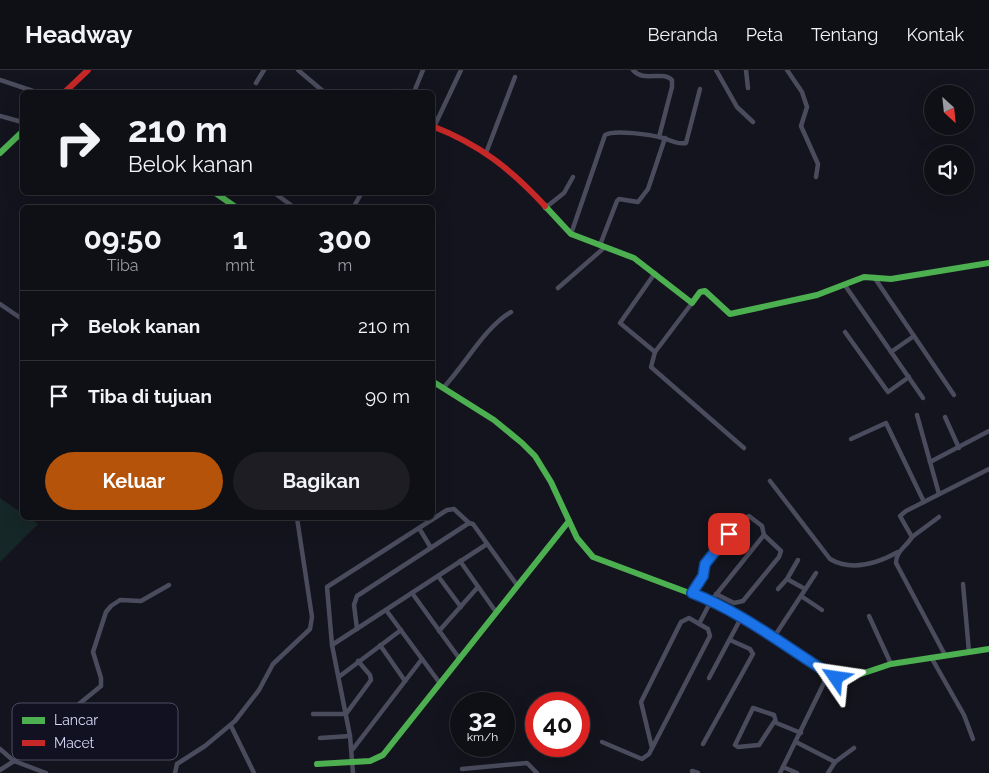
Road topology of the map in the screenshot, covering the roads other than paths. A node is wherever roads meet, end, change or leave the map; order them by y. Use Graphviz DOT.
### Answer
graph roads {
  1 [pos="88,70"];
  2 [pos="264,70"];
  3 [pos="298,70"];
  4 [pos="423,70"];
  5 [pos="461,70"];
  6 [pos="633,70"];
  7 [pos="716,70"];
  8 [pos="746,70"];
  9 [pos="787,70"];
  10 [pos="515,77"];
  11 [pos="0,80"];
  12 [pos="256,83"];
  13 [pos="748,88"];
  14 [pos="700,89"];
  15 [pos="30,90"];
  16 [pos="67,90"];
  17 [pos="322,90"];
  18 [pos="415,90"];
  19 [pos="0,116"];
  20 [pos="20,121"];
  21 [pos="435,122"];
  22 [pos="753,122"];
  23 [pos="435,127"];
  24 [pos="20,134"];
  25 [pos="658,137"];
  26 [pos="665,138"];
  27 [pos="0,152"];
  28 [pos="486,153"];
  29 [pos="573,177"];
  30 [pos="816,177"];
  31 [pos="218,195"];
  32 [pos="277,195"];
  33 [pos="233,205"];
  34 [pos="292,205"];
  35 [pos="545,208"];
  36 [pos="571,234"];
  37 [pos="602,246"];
  38 [pos="989,262"];
  39 [pos="655,273"];
  40 [pos="874,277"];
  41 [pos="844,284"];
  42 [pos="558,288"];
  43 [pos="692,302"];
  44 [pos="0,304"];
  45 [pos="511,312"];
  46 [pos="20,318"];
  47 [pos="845,332"];
  48 [pos="914,336"];
  49 [pos="655,352"];
  50 [pos="891,352"];
  51 [pos="909,377"];
  52 [pos="435,384"];
  53 [pos="443,388"];
  54 [pos="954,395"];
  55 [pos="923,398"];
  56 [pos="917,415"];
  57 [pos="945,417"];
  58 [pos="989,432"];
  59 [pos="851,439"];
  60 [pos="744,448"];
  61 [pos="959,448"];
  62 [pos="930,462"];
  63 [pos="989,469"];
  64 [pos="770,481"];
  65 [pos="939,494"];
  66 [pos="924,502"];
  67 [pos="939,517"];
  68 [pos="435,518"];
  69 [pos="297,520"];
  70 [pos="431,520"];
  71 [pos="569,521"];
  72 [pos="469,523"];
  73 [pos="419,528"];
  74 [pos="764,535"];
  75 [pos="912,537"];
  76 [pos="487,544"];
  77 [pos="431,548"];
  78 [pos="898,552"];
  79 [pos="798,560"];
  80 [pos="460,561"];
  81 [pos="816,572"];
  82 [pos="438,576"];
  83 [pos="787,578"];
  84 [pos="963,584"];
  85 [pos="169,585"];
  86 [pos="517,586"];
  87 [pos="478,587"];
  88 [pos="778,589"];
  89 [pos="805,590"];
  90 [pos="412,593"];
  91 [pos="692,593"];
  92 [pos="716,594"];
  93 [pos="801,596"];
  94 [pos="711,601"];
  95 [pos="461,607"];
  96 [pos="386,610"];
  97 [pos="822,610"];
  98 [pos="496,612"];
  99 [pos="869,616"];
  100 [pos="741,618"];
  101 [pos="699,624"];
  102 [pos="357,629"];
  103 [pos="401,630"];
  104 [pos="439,631"];
  105 [pos="774,637"];
  106 [pos="730,640"];
  107 [pos="332,645"];
  108 [pos="380,645"];
  109 [pos="989,649"];
  110 [pos="969,652"];
  111 [pos="945,655"];
  112 [pos="931,657"];
  113 [pos="459,658"];
  114 [pos="422,659"];
  115 [pos="358,661"];
  116 [pos="891,664"];
  117 [pos="824,671"];
  118 [pos="340,676"];
  119 [pos="709,678"];
  120 [pos="836,678"];
  121 [pos="405,681"];
  122 [pos="439,682"];
  123 [pos="824,683"];
  124 [pos="80,703"];
  125 [pos="312,714"];
  126 [pos="346,714"];
  127 [pos="776,722"];
  128 [pos="231,726"];
  129 [pos="800,733"];
  130 [pos="350,736"];
  131 [pos="320,738"];
  132 [pos="973,739"];
  133 [pos="602,742"];
  134 [pos="796,742"];
  135 [pos="703,744"];
  136 [pos="652,748"];
  137 [pos="854,748"];
  138 [pos="0,749"];
  139 [pos="352,751"];
  140 [pos="12,759"];
  141 [pos="14,761"];
  142 [pos="352,762"];
  143 [pos="836,762"];
  144 [pos="317,764"];
  145 [pos="783,767"];
  146 [pos="0,770"];
  147 [pos="462,770"];
  148 [pos="692,771"];
  149 [pos="46,773"];
  150 [pos="175,773"];
  151 [pos="254,773"];
  152 [pos="353,773"];
  153 [pos="537,773"];
  154 [pos="698,773"];
  155 [pos="780,773"];
  156 [pos="797,773"];
  157 [pos="828,773"];
  1 -- 16 [label="street"];
  2 -- 12 [label="street"];
  3 -- 17 [label="street"];
  4 -- 18 [label="street"];
  5 -- 21 [label="street"];
  6 -- 25 [label="street"];
  7 -- 22 [label="street"];
  8 -- 13 [label="street"];
  9 -- 30 [label="street"];
  10 -- 28 [label="street"];
  11 -- 15 [label="street"];
  14 -- 26 [label="street"];
  19 -- 20 [label="street"];
  23 -- 28 [label="street"];
  24 -- 27 [label="street"];
  25 -- 26 [label="street"];
  25 -- 36 [label="street"];
  26 -- 37 [label="street"];
  28 -- 35 [label="street"];
  29 -- 35 [label="street"];
  31 -- 33 [label="street"];
  32 -- 34 [label="street"];
  35 -- 36 [label="street"];
  36 -- 37 [label="street"];
  37 -- 39 [label="street"];
  37 -- 42 [label="street"];
  38 -- 40 [label="street"];
  39 -- 43 [label="street"];
  39 -- 49 [label="street"];
  40 -- 41 [label="street"];
  40 -- 48 [label="street"];
  41 -- 43 [label="street"];
  41 -- 50 [label="street"];
  43 -- 49 [label="street"];
  44 -- 46 [label="street"];
  45 -- 53 [label="street"];
  47 -- 51 [label="street"];
  48 -- 50 [label="street"];
  48 -- 54 [label="street"];
  49 -- 60 [label="street"];
  50 -- 51 [label="street"];
  51 -- 55 [label="street"];
  52 -- 53 [label="street"];
  53 -- 71 [label="street"];
  56 -- 62 [label="street"];
  57 -- 61 [label="street"];
  58 -- 61 [label="street"];
  59 -- 66 [label="street"];
  61 -- 62 [label="street"];
  62 -- 65 [label="street"];
  63 -- 65 [label="street"];
  64 -- 78 [label="street"];
  65 -- 66 [label="street"];
  66 -- 75 [label="street"];
  67 -- 75 [label="street"];
  68 -- 72 [label="street"];
  69 -- 128 [label="street"];
  70 -- 73 [label="street"];
  71 -- 86 [label="street"];
  71 -- 91 [label="street"];
  72 -- 76 [label="street"];
  72 -- 77 [label="street"];
  73 -- 77 [label="street"];
  73 -- 107 [label="street"];
  74 -- 91 [label="street"];
  74 -- 92 [label="street"];
  74 -- 92 [label="street"];
  75 -- 78 [label="street"];
  76 -- 80 [label="street"];
  76 -- 86 [label="street"];
  77 -- 102 [label="street"];
  78 -- 111 [label="street"];
  79 -- 83 [label="street"];
  80 -- 82 [label="street"];
  80 -- 87 [label="street"];
  81 -- 89 [label="street"];
  82 -- 90 [label="street"];
  82 -- 95 [label="street"];
  83 -- 88 [label="street"];
  83 -- 89 [label="street"];
  84 -- 110 [label="street"];
  85 -- 124 [label="street"];
  86 -- 98 [label="street"];
  87 -- 95 [label="street"];
  87 -- 98 [label="street"];
  89 -- 93 [label="street"];
  90 -- 96 [label="street"];
  90 -- 104 [label="street"];
  91 -- 94 [label="street"];
  92 -- 94 [label="street"];
  93 -- 97 [label="street"];
  93 -- 105 [label="street"];
  94 -- 100 [label="street"];
  94 -- 101 [label="street"];
  95 -- 104 [label="street"];
  96 -- 102 [label="street"];
  96 -- 103 [label="street"];
  98 -- 113 [label="street"];
  99 -- 116 [label="street"];
  100 -- 105 [label="street"];
  100 -- 106 [label="street"];
  101 -- 136 [label="street"];
  101 -- 136 [label="street"];
  102 -- 107 [label="street"];
  103 -- 108 [label="street"];
  103 -- 114 [label="street"];
  104 -- 113 [label="street"];
  105 -- 117 [label="street"];
  106 -- 119 [label="street"];
  106 -- 135 [label="street"];
  107 -- 118 [label="street"];
  108 -- 115 [label="street"];
  108 -- 121 [label="street"];
  109 -- 110 [label="street"];
  110 -- 111 [label="street"];
  111 -- 112 [label="street"];
  112 -- 116 [label="street"];
  112 -- 132 [label="street"];
  113 -- 122 [label="street"];
  114 -- 121 [label="street"];
  114 -- 122 [label="street"];
  115 -- 118 [label="street"];
  115 -- 126 [label="street"];
  116 -- 120 [label="street"];
  117 -- 120 [label="street"];
  117 -- 123 [label="street"];
  118 -- 126 [label="street"];
  120 -- 123 [label="street"];
  121 -- 139 [label="street"];
  122 -- 142 [label="street"];
  123 -- 129 [label="street"];
  125 -- 126 [label="street"];
  126 -- 130 [label="street"];
  127 -- 127 [label="street"];
  127 -- 129 [label="street"];
  128 -- 150 [label="street"];
  128 -- 151 [label="street"];
  129 -- 134 [label="street"];
  130 -- 131 [label="street"];
  130 -- 139 [label="street"];
  133 -- 136 [label="street"];
  134 -- 143 [label="street"];
  134 -- 145 [label="street"];
  137 -- 143 [label="street"];
  138 -- 140 [label="street"];
  139 -- 142 [label="street"];
  141 -- 146 [label="street"];
  141 -- 149 [label="street"];
  142 -- 144 [label="street"];
  142 -- 152 [label="street"];
  143 -- 157 [label="street"];
  145 -- 155 [label="street"];
  145 -- 156 [label="street"];
  147 -- 153 [label="street"];
  148 -- 154 [label="street"];
}
